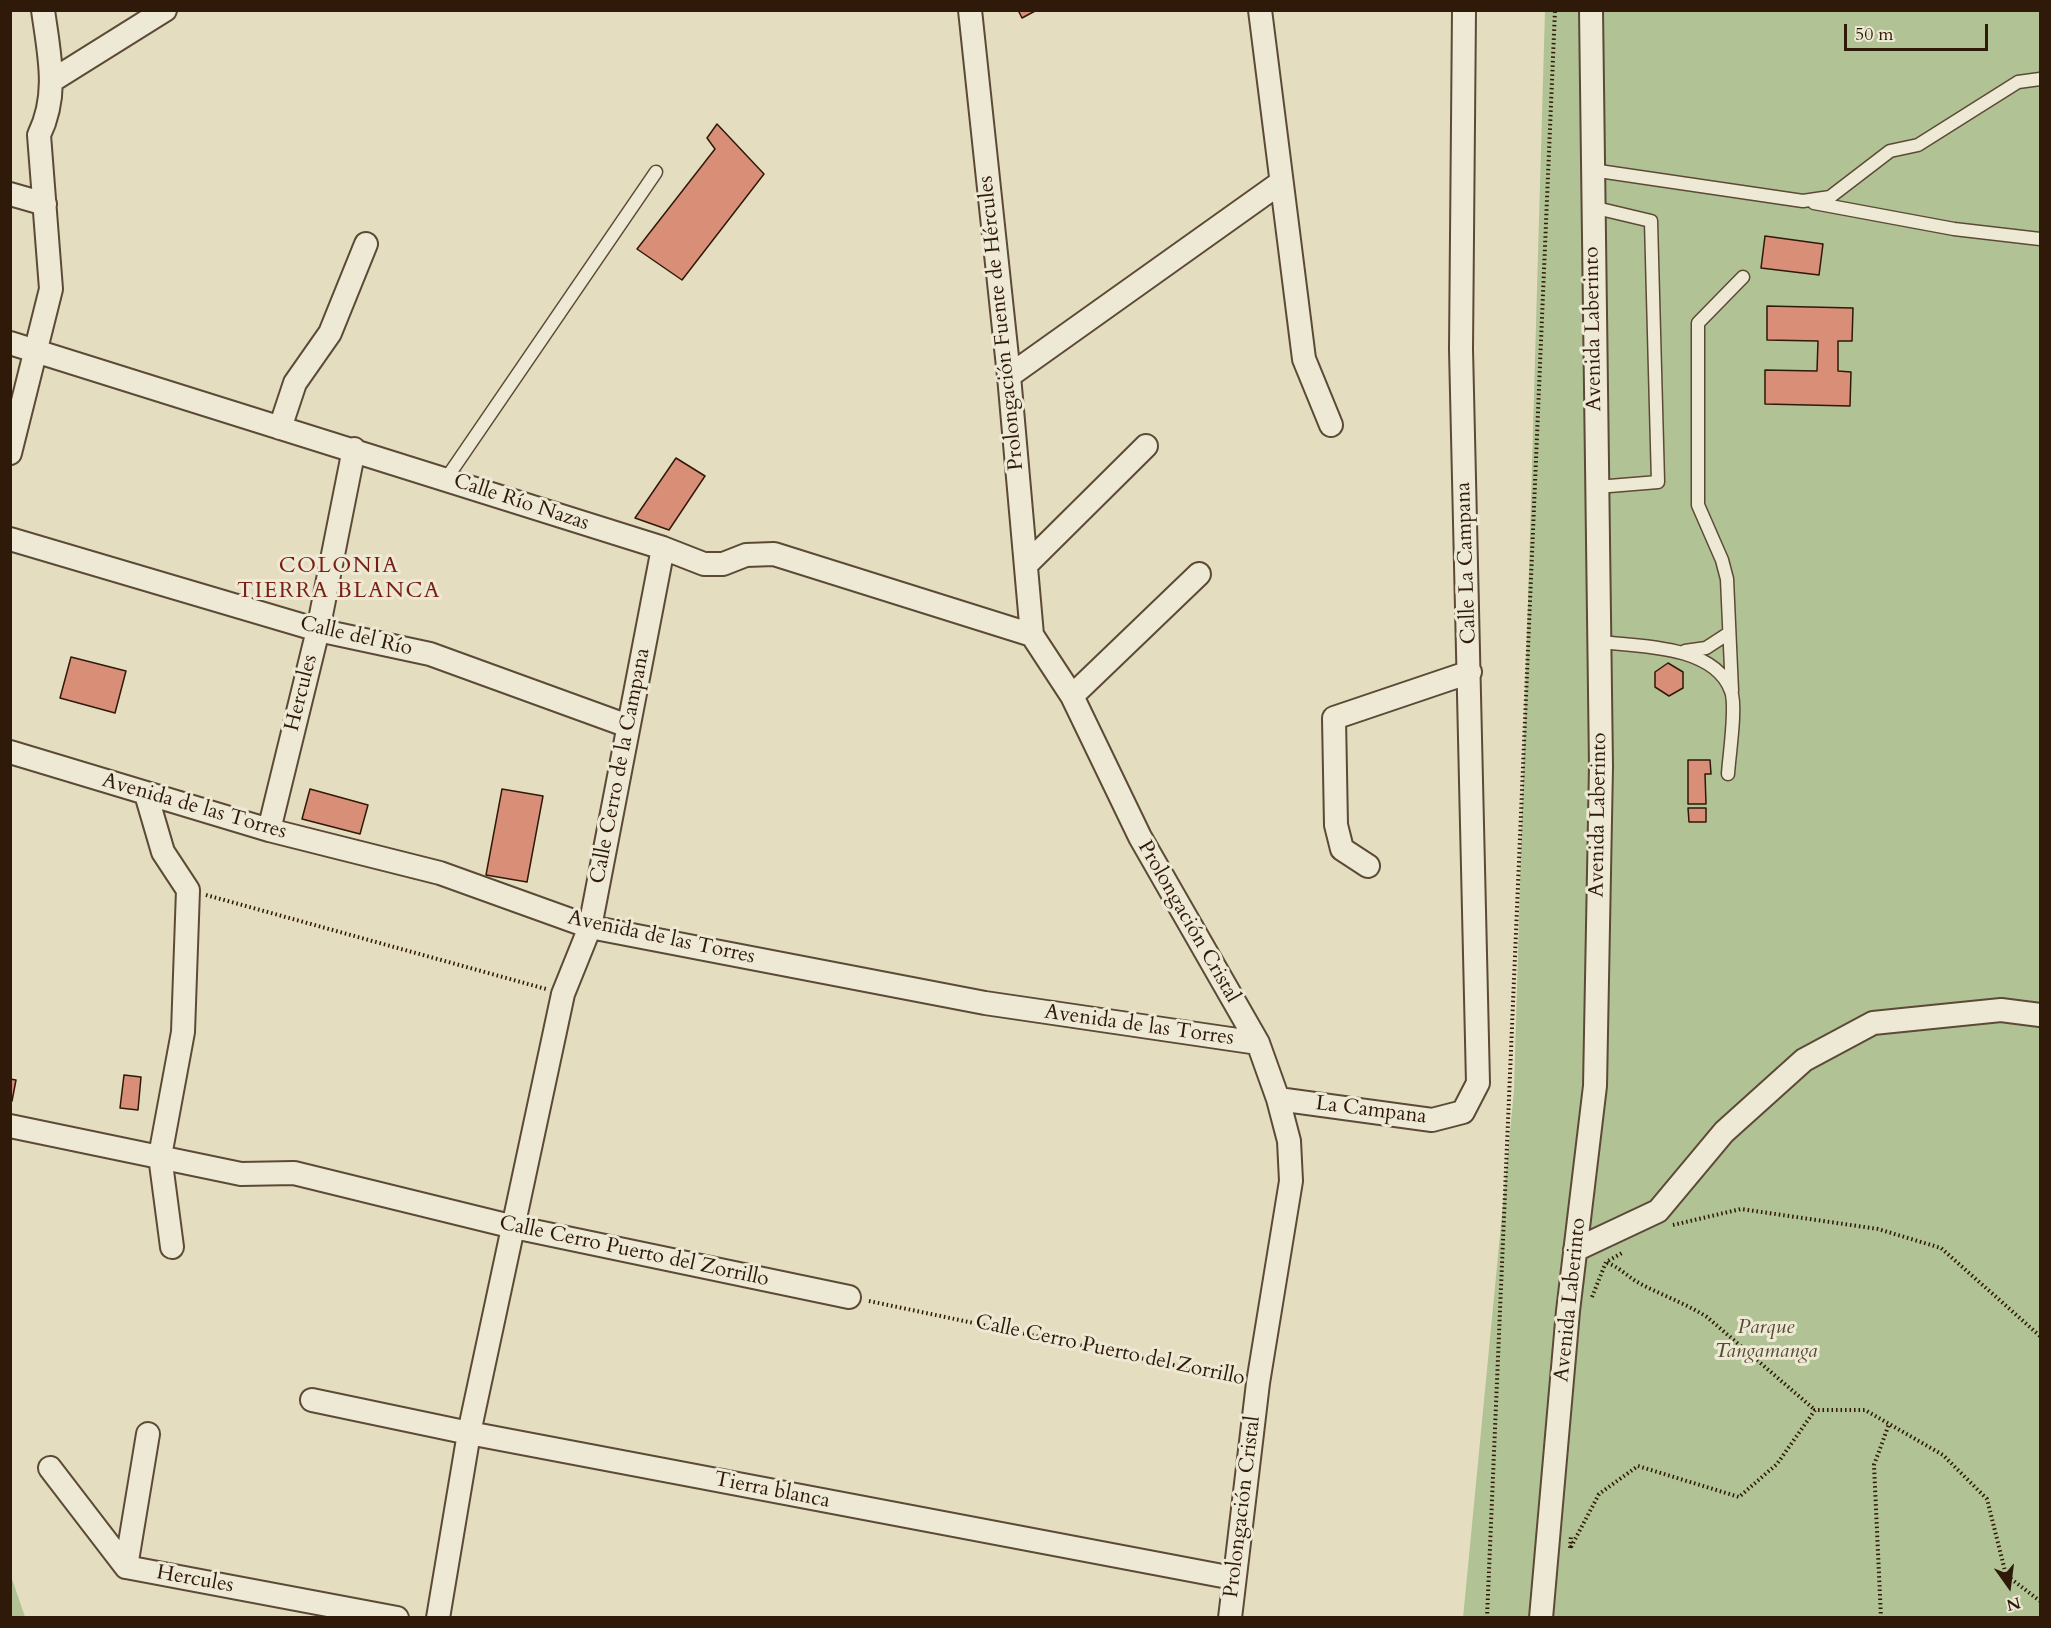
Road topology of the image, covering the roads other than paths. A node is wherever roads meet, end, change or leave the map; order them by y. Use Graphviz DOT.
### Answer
graph roads {
  1 [pos="43,10"];
  2 [pos="165,10"];
  3 [pos="970,10"];
  4 [pos="1260,10"];
  5 [pos="1464,10"];
  6 [pos="1591,10"];
  7 [pos="2040,79"];
  8 [pos="52,80"];
  9 [pos="1592,171"];
  10 [pos="656,172"];
  11 [pos="1280,183"];
  12 [pos="10,194"];
  13 [pos="1803,201"];
  14 [pos="45,204"];
  15 [pos="1592,207"];
  16 [pos="2040,239"];
  17 [pos="366,244"];
  18 [pos="1743,277"];
  19 [pos="10,343"];
  20 [pos="37,351"];
  21 [pos="1009,376"];
  22 [pos="1331,425"];
  23 [pos="280,428"];
  24 [pos="1146,446"];
  25 [pos="354,449"];
  26 [pos="10,453"];
  27 [pos="446,478"];
  28 [pos="1597,486"];
  29 [pos="10,539"];
  30 [pos="663,548"];
  31 [pos="1026,565"];
  32 [pos="1200,574"];
  33 [pos="318,630"];
  34 [pos="1729,633"];
  35 [pos="1032,635"];
  36 [pos="1599,642"];
  37 [pos="1674,650"];
  38 [pos="1470,672"];
  39 [pos="1732,691"];
  40 [pos="1071,696"];
  41 [pos="628,726"];
  42 [pos="10,752"];
  43 [pos="1728,774"];
  44 [pos="146,794"];
  45 [pos="269,830"];
  46 [pos="1368,866"];
  47 [pos="590,927"];
  48 [pos="2040,1016"];
  49 [pos="1258,1043"];
  50 [pos="1278,1100"];
  51 [pos="1463,1112"];
  52 [pos="10,1126"];
  53 [pos="160,1156"];
  54 [pos="514,1227"];
  55 [pos="172,1247"];
  56 [pos="1575,1250"];
  57 [pos="849,1297"];
  58 [pos="312,1400"];
  59 [pos="469,1433"];
  60 [pos="148,1434"];
  61 [pos="51,1468"];
  62 [pos="126,1568"];
  63 [pos="1233,1578"];
  64 [pos="396,1617"];
  65 [pos="438,1617"];
  66 [pos="1230,1617"];
  67 [pos="1541,1617"];
  1 -- 8 [label="street"];
  2 -- 8 [label="street"];
  3 -- 21 [label="street, Prolongación Fuente de Hércules"];
  4 -- 11 [label="street"];
  5 -- 38 [label="street, Calle La Campana"];
  6 -- 9 [label="street, Avenida Laberinto"];
  7 -- 13 [label="lane"];
  8 -- 14 [label="street"];
  9 -- 13 [label="lane"];
  9 -- 15 [label="street, Avenida Laberinto"];
  10 -- 27 [label="lane"];
  11 -- 21 [label="street"];
  11 -- 22 [label="street"];
  12 -- 14 [label="street"];
  13 -- 16 [label="lane"];
  14 -- 20 [label="street"];
  15 -- 28 [label="street, Avenida Laberinto"];
  15 -- 28 [label="lane"];
  17 -- 23 [label="street"];
  18 -- 34 [label="lane"];
  19 -- 20 [label="street, Calle Río Nazas"];
  20 -- 23 [label="street, Calle Río Nazas"];
  20 -- 26 [label="street"];
  21 -- 31 [label="street, Prolongación Fuente de Hércules"];
  23 -- 25 [label="street, Calle Río Nazas"];
  24 -- 31 [label="street"];
  25 -- 27 [label="street, Calle Río Nazas"];
  25 -- 33 [label="street, Hercules"];
  27 -- 30 [label="street, Calle Río Nazas"];
  28 -- 36 [label="street, Avenida Laberinto"];
  29 -- 33 [label="street, Calle del Río"];
  30 -- 35 [label="street, Calle Río Nazas"];
  30 -- 41 [label="street, Calle Cerro de la Campana"];
  31 -- 35 [label="street, Prolongación Fuente de Hércules"];
  32 -- 40 [label="street"];
  33 -- 41 [label="street, Calle del Río"];
  33 -- 45 [label="street, Hercules"];
  34 -- 37 [label="lane"];
  34 -- 39 [label="lane"];
  35 -- 40 [label="street, Prolongación Cristal"];
  36 -- 37 [label="lane"];
  36 -- 56 [label="street, Avenida Laberinto"];
  37 -- 39 [label="lane"];
  38 -- 46 [label="street"];
  38 -- 51 [label="street, Calle La Campana"];
  39 -- 43 [label="lane"];
  40 -- 49 [label="street, Prolongación Cristal"];
  41 -- 47 [label="street, Calle Cerro de la Campana"];
  42 -- 44 [label="street, Avenida de las Torres"];
  44 -- 45 [label="street, Avenida de las Torres"];
  44 -- 53 [label="street"];
  45 -- 47 [label="street, Avenida de las Torres"];
  47 -- 49 [label="street, Avenida de las Torres"];
  47 -- 54 [label="street, Calle Cerro de la Campana"];
  48 -- 56 [label="street"];
  49 -- 50 [label="street, Prolongación Cristal"];
  50 -- 51 [label="street, La Campana"];
  50 -- 63 [label="street, Prolongación Cristal"];
  52 -- 53 [label="street, Calle Cerro Puerto del Zorrillo"];
  53 -- 54 [label="street, Calle Cerro Puerto del Zorrillo"];
  53 -- 55 [label="street"];
  54 -- 57 [label="street, Calle Cerro Puerto del Zorrillo"];
  54 -- 59 [label="street"];
  56 -- 67 [label="street, Avenida Laberinto"];
  58 -- 59 [label="street, Tierra blanca"];
  59 -- 63 [label="street, Tierra blanca"];
  59 -- 65 [label="street"];
  60 -- 62 [label="street, Hercules"];
  61 -- 62 [label="street"];
  62 -- 64 [label="street, Hercules"];
  63 -- 66 [label="street, Prolongación Cristal"];
}
